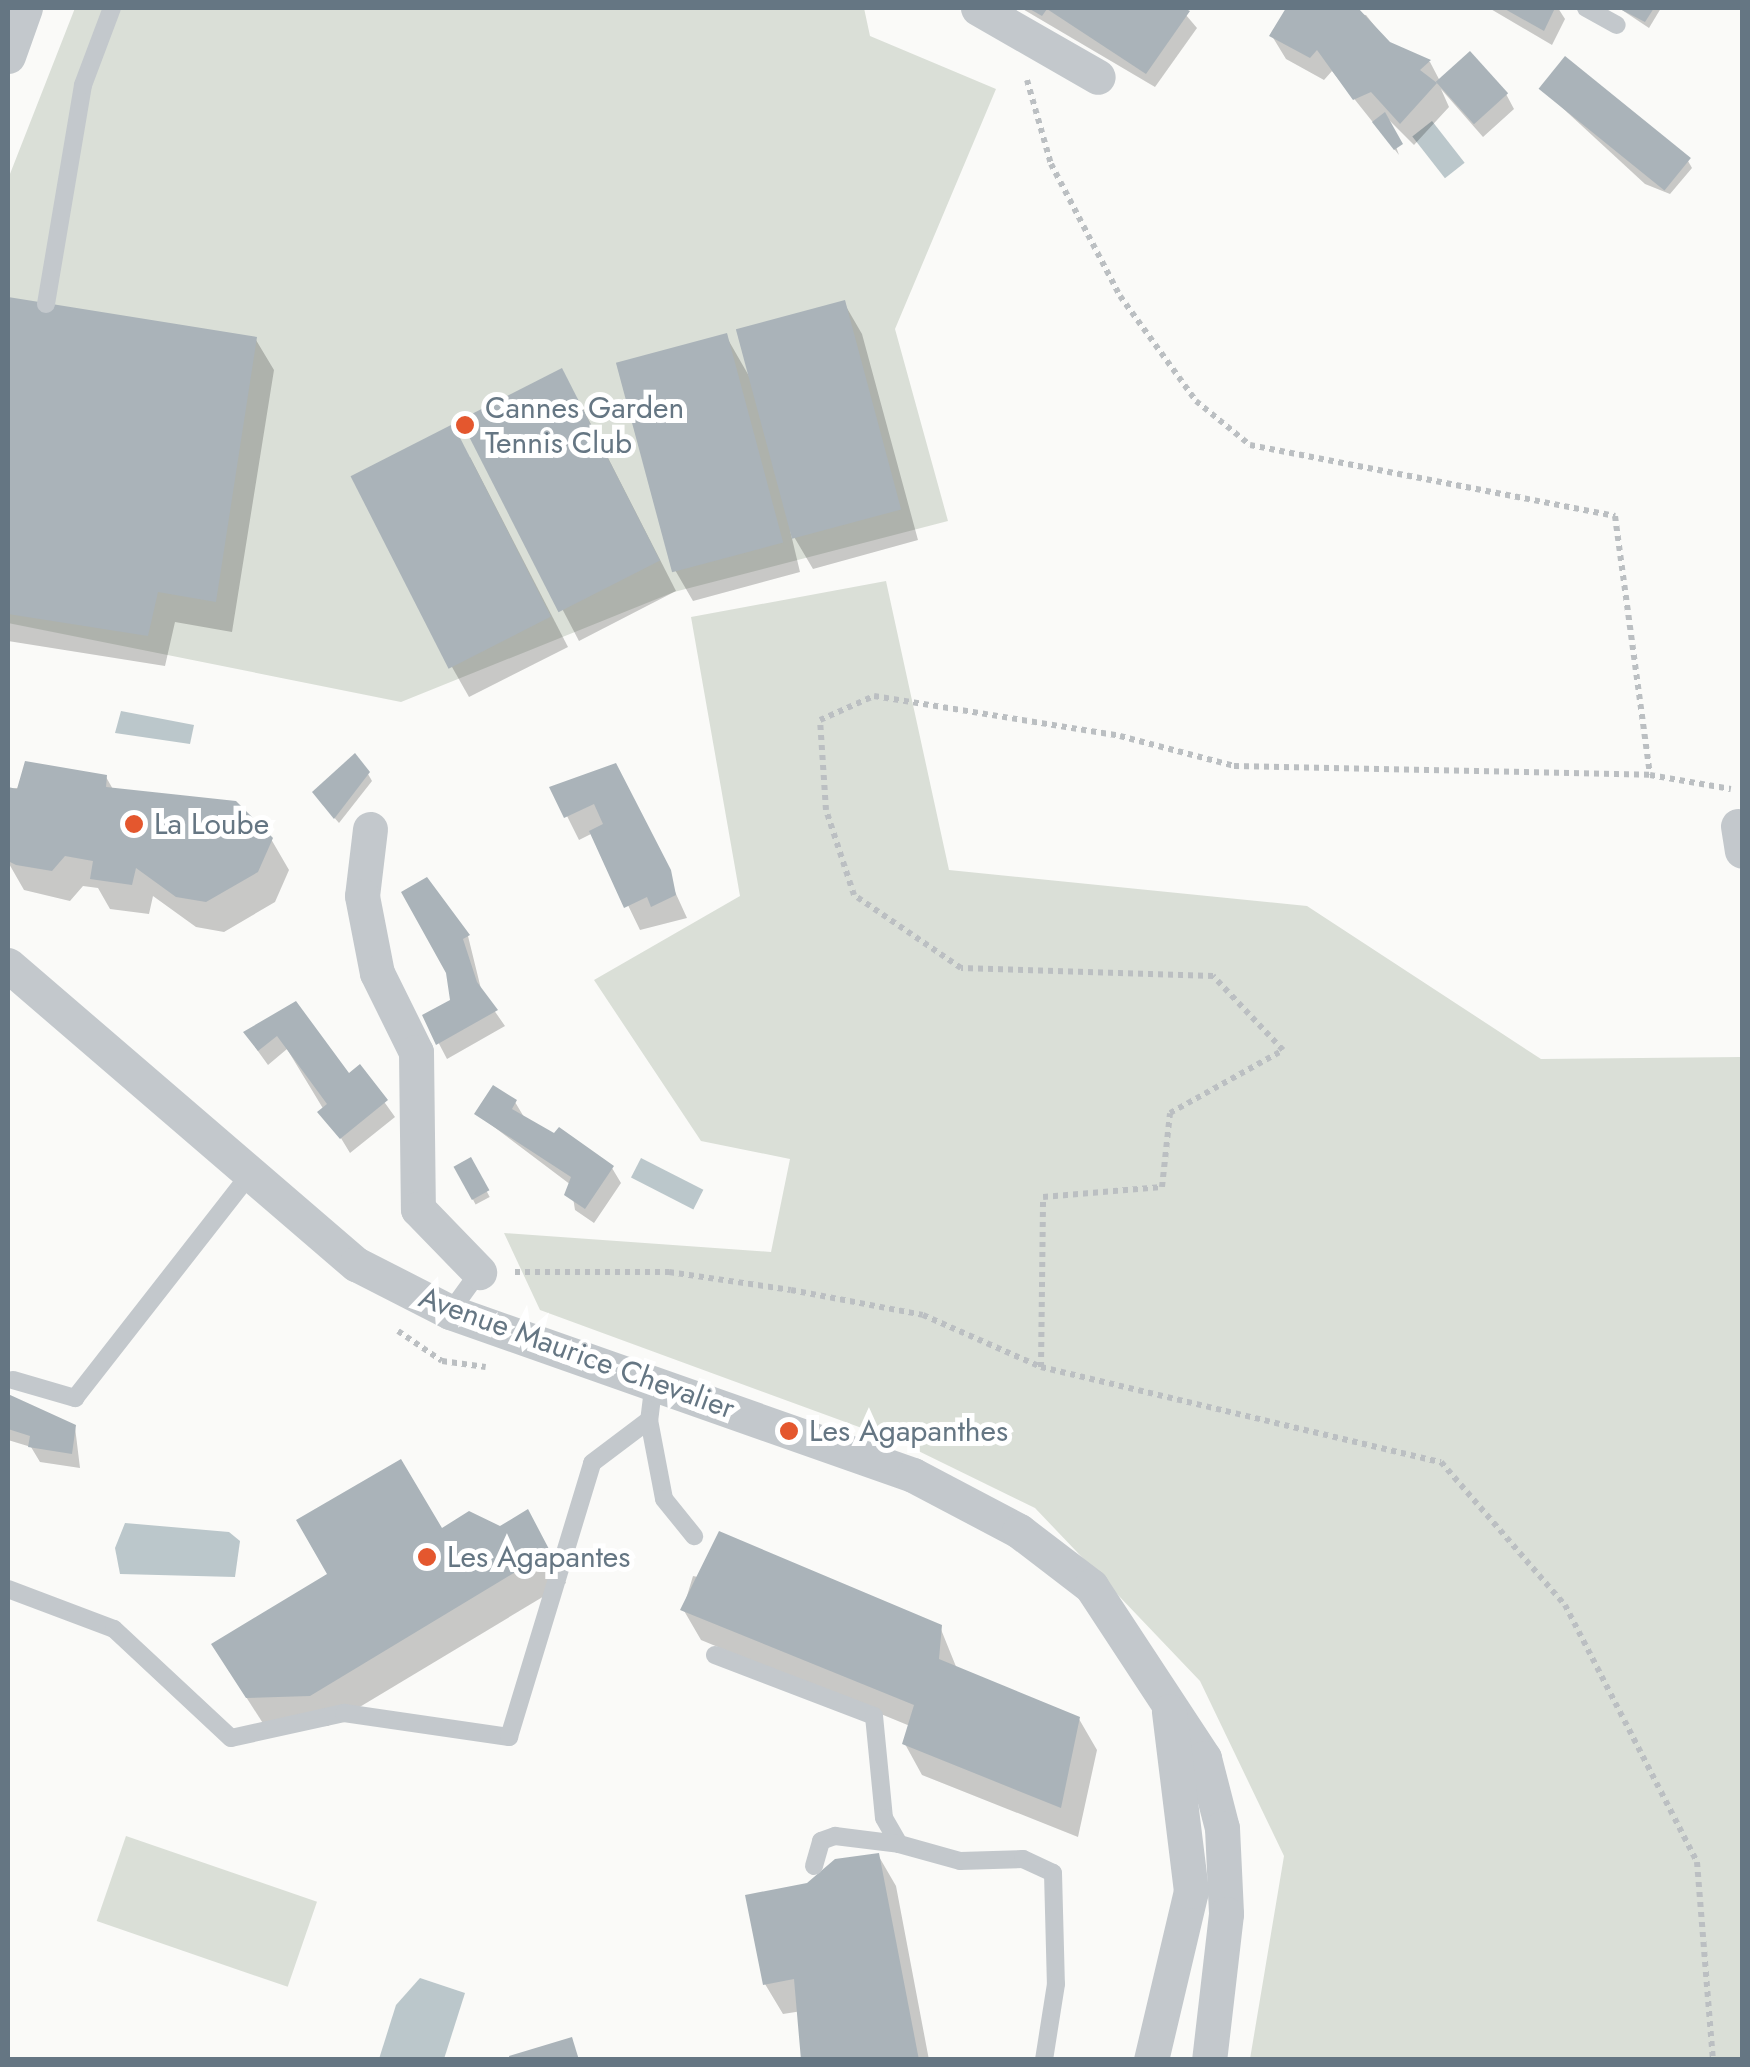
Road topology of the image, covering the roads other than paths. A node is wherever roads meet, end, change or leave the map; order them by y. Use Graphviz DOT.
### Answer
graph roads {
  1 [pos="26,8"];
  2 [pos="112,8"];
  3 [pos="978,8"];
  4 [pos="1586,8"];
  5 [pos="1617,25"];
  6 [pos="8,56"];
  7 [pos="1098,77"];
  8 [pos="46,304"];
  9 [pos="370,828"];
  10 [pos="8,965"];
  11 [pos="250,1173"];
  12 [pos="479,1272"];
  13 [pos="450,1312"];
  14 [pos="13,1380"];
  15 [pos="654,1381"];
  16 [pos="649,1420"];
  17 [pos="694,1536"];
  18 [pos="8,1589"];
  19 [pos="715,1655"];
  20 [pos="1166,1691"];
  21 [pos="899,1844"];
  22 [pos="814,1866"];
  23 [pos="1044,2060"];
  24 [pos="1151,2060"];
  25 [pos="1209,2060"];
  1 -- 6 [label="street"];
  2 -- 8 [label="lane"];
  3 -- 7 [label="street"];
  4 -- 5 [label="lane"];
  9 -- 12 [label="street"];
  10 -- 11 [label="street, Avenue Maurice Chevalier"];
  11 -- 13 [label="street, Avenue Maurice Chevalier"];
  11 -- 14 [label="lane"];
  12 -- 13 [label="lane"];
  13 -- 15 [label="street, Avenue Maurice Chevalier"];
  15 -- 16 [label="lane"];
  15 -- 20 [label="street, Avenue Maurice Chevalier"];
  16 -- 17 [label="lane"];
  16 -- 18 [label="lane"];
  19 -- 21 [label="lane"];
  20 -- 24 [label="street, Avenue Maurice Chevalier"];
  20 -- 25 [label="street, Avenue Maurice Chevalier"];
  21 -- 22 [label="lane"];
  21 -- 23 [label="lane"];
}
